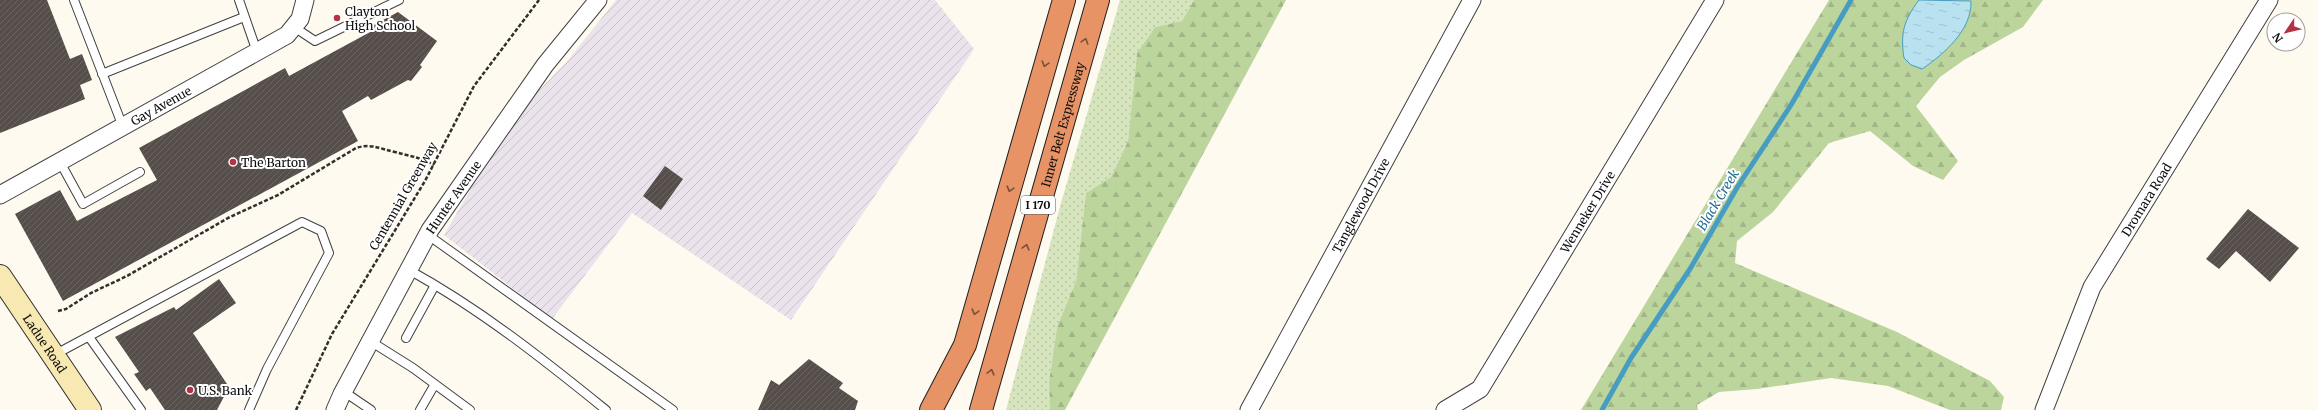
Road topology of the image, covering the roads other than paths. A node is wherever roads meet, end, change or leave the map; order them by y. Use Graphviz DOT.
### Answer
graph roads {
  1 [pos="74,0"];
  2 [pos="238,0"];
  3 [pos="305,0"];
  4 [pos="399,0"];
  5 [pos="598,0"];
  6 [pos="1064,0"];
  7 [pos="1098,0"];
  8 [pos="1472,0"];
  9 [pos="1715,0"];
  10 [pos="2269,0"];
  11 [pos="244,17"];
  12 [pos="294,26"];
  13 [pos="257,52"];
  14 [pos="102,74"];
  15 [pos="123,127"];
  16 [pos="60,162"];
  17 [pos="140,172"];
  18 [pos="0,195"];
  19 [pos="428,235"];
  20 [pos="409,270"];
  21 [pos="0,276"];
  22 [pos="435,285"];
  23 [pos="89,337"];
  24 [pos="406,338"];
  25 [pos="370,341"];
  26 [pos="965,345"];
  27 [pos="53,356"];
  28 [pos="435,384"];
  29 [pos="343,391"];
  30 [pos="90,410"];
  31 [pos="141,410"];
  32 [pos="249,410"];
  33 [pos="335,410"];
  34 [pos="371,410"];
  35 [pos="420,410"];
  36 [pos="470,410"];
  37 [pos="606,410"];
  38 [pos="673,410"];
  39 [pos="931,410"];
  40 [pos="947,410"];
  41 [pos="980,410"];
  42 [pos="1249,410"];
  43 [pos="1445,410"];
  44 [pos="2044,410"];
  1 -- 14 [label="lane"];
  2 -- 11 [label="lane"];
  3 -- 12 [label="street, Gay Avenue"];
  4 -- 12 [label="lane"];
  5 -- 19 [label="street, Hunter Avenue"];
  6 -- 26 [label="highway, I 170, one-way"];
  41 -- 7 [label="highway, Inner Belt Expressway / I 170, one-way"];
  8 -- 42 [label="street, Tanglewood Drive"];
  9 -- 43 [label="street, Wenneker Drive"];
  10 -- 44 [label="street, Dromara Road"];
  11 -- 13 [label="lane"];
  11 -- 14 [label="lane"];
  12 -- 13 [label="street, Gay Avenue"];
  13 -- 15 [label="street, Gay Avenue"];
  14 -- 15 [label="lane"];
  15 -- 16 [label="street, Gay Avenue"];
  16 -- 17 [label="lane"];
  16 -- 18 [label="street, Gay Avenue"];
  19 -- 20 [label="street, Hunter Avenue"];
  19 -- 38 [label="lane"];
  20 -- 22 [label="lane"];
  20 -- 25 [label="street, Hunter Avenue"];
  21 -- 27 [label="main road, Ladue Road"];
  22 -- 24 [label="lane"];
  22 -- 37 [label="lane"];
  23 -- 27 [label="lane"];
  23 -- 31 [label="lane"];
  23 -- 32 [label="lane"];
  25 -- 28 [label="lane"];
  25 -- 29 [label="street, Hunter Avenue"];
  26 -- 39 [label="highway"];
  26 -- 40 [label="highway, I 170"];
  27 -- 30 [label="main road, Ladue Road"];
  28 -- 35 [label="lane"];
  28 -- 36 [label="lane"];
  29 -- 33 [label="street, Hunter Avenue"];
  29 -- 34 [label="lane"];
}
